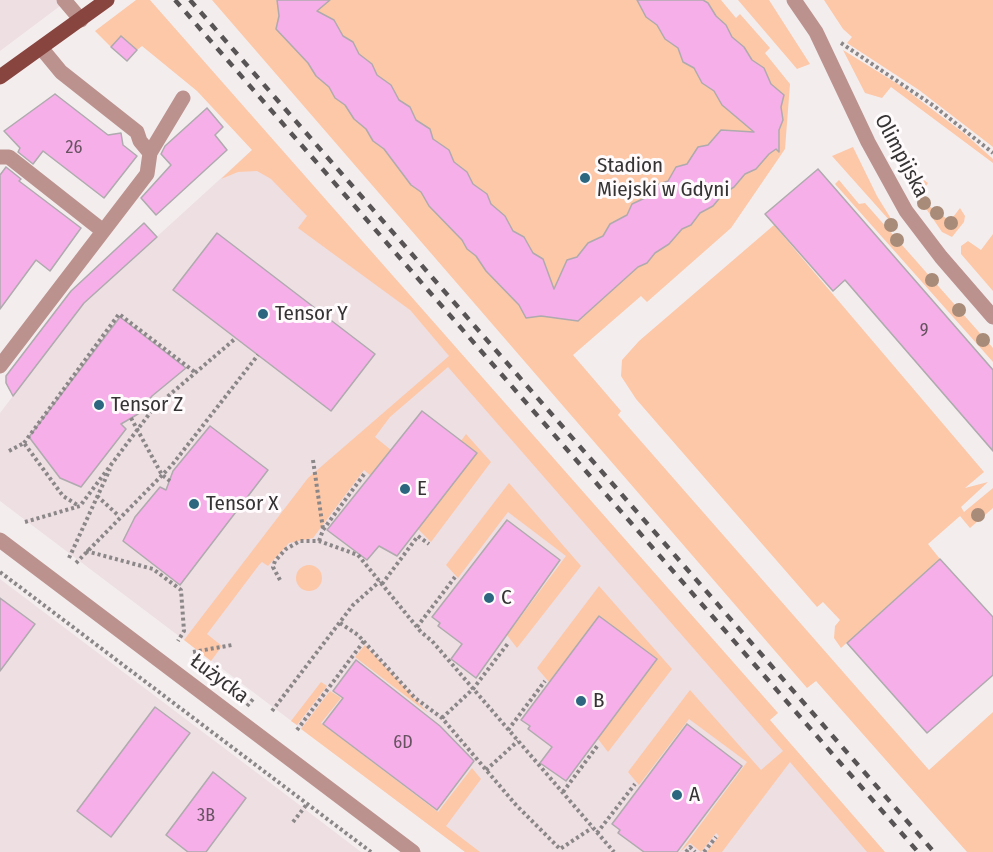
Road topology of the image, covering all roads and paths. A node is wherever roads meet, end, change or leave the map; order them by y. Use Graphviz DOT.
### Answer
graph roads {
  1 [pos="64,0"];
  2 [pos="107,0"];
  3 [pos="794,0"];
  4 [pos="81,20"];
  5 [pos="838,41"];
  6 [pos="42,49"];
  7 [pos="0,77"];
  8 [pos="183,98"];
  9 [pos="150,153"];
  10 [pos="993,153"];
  11 [pos="0,157"];
  12 [pos="103,231"];
  13 [pos="993,317"];
  14 [pos="236,338"];
  15 [pos="258,355"];
  16 [pos="0,366"];
  17 [pos="196,373"];
  18 [pos="131,418"];
  19 [pos="136,431"];
  20 [pos="24,443"];
  21 [pos="9,451"];
  22 [pos="114,460"];
  23 [pos="313,460"];
  24 [pos="365,473"];
  25 [pos="162,475"];
  26 [pos="170,481"];
  27 [pos="97,496"];
  28 [pos="80,506"];
  29 [pos="119,516"];
  30 [pos="25,522"];
  31 [pos="323,530"];
  32 [pos="0,540"];
  33 [pos="319,541"];
  34 [pos="429,544"];
  35 [pos="86,551"];
  36 [pos="69,558"];
  37 [pos="76,563"];
  38 [pos="0,572"];
  39 [pos="455,577"];
  40 [pos="280,580"];
  41 [pos="381,583"];
  42 [pos="339,623"];
  43 [pos="417,627"];
  44 [pos="178,641"];
  45 [pos="364,641"];
  46 [pos="509,642"];
  47 [pos="232,645"];
  48 [pos="193,652"];
  49 [pos="545,681"];
  50 [pos="473,689"];
  51 [pos="272,711"];
  52 [pos="442,718"];
  53 [pos="297,730"];
  54 [pos="508,730"];
  55 [pos="518,741"];
  56 [pos="598,745"];
  57 [pos="486,770"];
  58 [pos="635,784"];
  59 [pos="562,792"];
  60 [pos="307,804"];
  61 [pos="293,822"];
  62 [pos="592,828"];
  63 [pos="597,833"];
  64 [pos="716,837"];
  65 [pos="558,846"];
  66 [pos="371,852"];
  67 [pos="413,852"];
  68 [pos="554,852"];
  69 [pos="614,852"];
  70 [pos="686,852"];
  71 [pos="695,852"];
  72 [pos="704,852"];
  1 -- 4 [label="street"];
  2 -- 4 [label="main road"];
  3 -- 13 [label="street, Olimpijska"];
  4 -- 6 [label="main road"];
  5 -- 10 [label="path"];
  6 -- 7 [label="main road"];
  6 -- 9 [label="street"];
  8 -- 9 [label="street"];
  9 -- 12 [label="street"];
  11 -- 12 [label="street"];
  12 -- 16 [label="street"];
  14 -- 17 [label="path"];
  15 -- 25 [label="path"];
  17 -- 19 [label="path"];
  17 -- 20 [label="path"];
  18 -- 19 [label="path"];
  19 -- 22 [label="path"];
  19 -- 25 [label="path"];
  20 -- 21 [label="path"];
  20 -- 28 [label="path"];
  22 -- 27 [label="path"];
  22 -- 28 [label="path"];
  23 -- 31 [label="path"];
  24 -- 31 [label="path"];
  25 -- 26 [label="path"];
  25 -- 29 [label="path"];
  27 -- 29 [label="path"];
  27 -- 36 [label="path"];
  28 -- 30 [label="path"];
  29 -- 35 [label="path"];
  31 -- 33 [label="path"];
  32 -- 67 [label="street, Łużycka"];
  33 -- 40 [label="path"];
  33 -- 41 [label="path"];
  34 -- 41 [label="path"];
  35 -- 37 [label="path"];
  35 -- 44 [label="path"];
  38 -- 60 [label="path"];
  39 -- 43 [label="path"];
  41 -- 42 [label="path"];
  41 -- 43 [label="path"];
  42 -- 45 [label="path"];
  42 -- 51 [label="path"];
  43 -- 50 [label="path"];
  45 -- 52 [label="path"];
  45 -- 53 [label="path"];
  46 -- 50 [label="path"];
  47 -- 48 [label="path"];
  49 -- 54 [label="path"];
  50 -- 52 [label="path"];
  50 -- 54 [label="path"];
  52 -- 57 [label="path"];
  54 -- 55 [label="path"];
  55 -- 57 [label="path"];
  55 -- 59 [label="path"];
  56 -- 59 [label="path"];
  57 -- 65 [label="path"];
  58 -- 63 [label="path"];
  59 -- 62 [label="path"];
  60 -- 61 [label="path"];
  60 -- 66 [label="path"];
  62 -- 63 [label="path"];
  62 -- 65 [label="path"];
  63 -- 69 [label="path"];
  64 -- 72 [label="path"];
  65 -- 68 [label="path"];
  70 -- 71 [label="path"];
}
